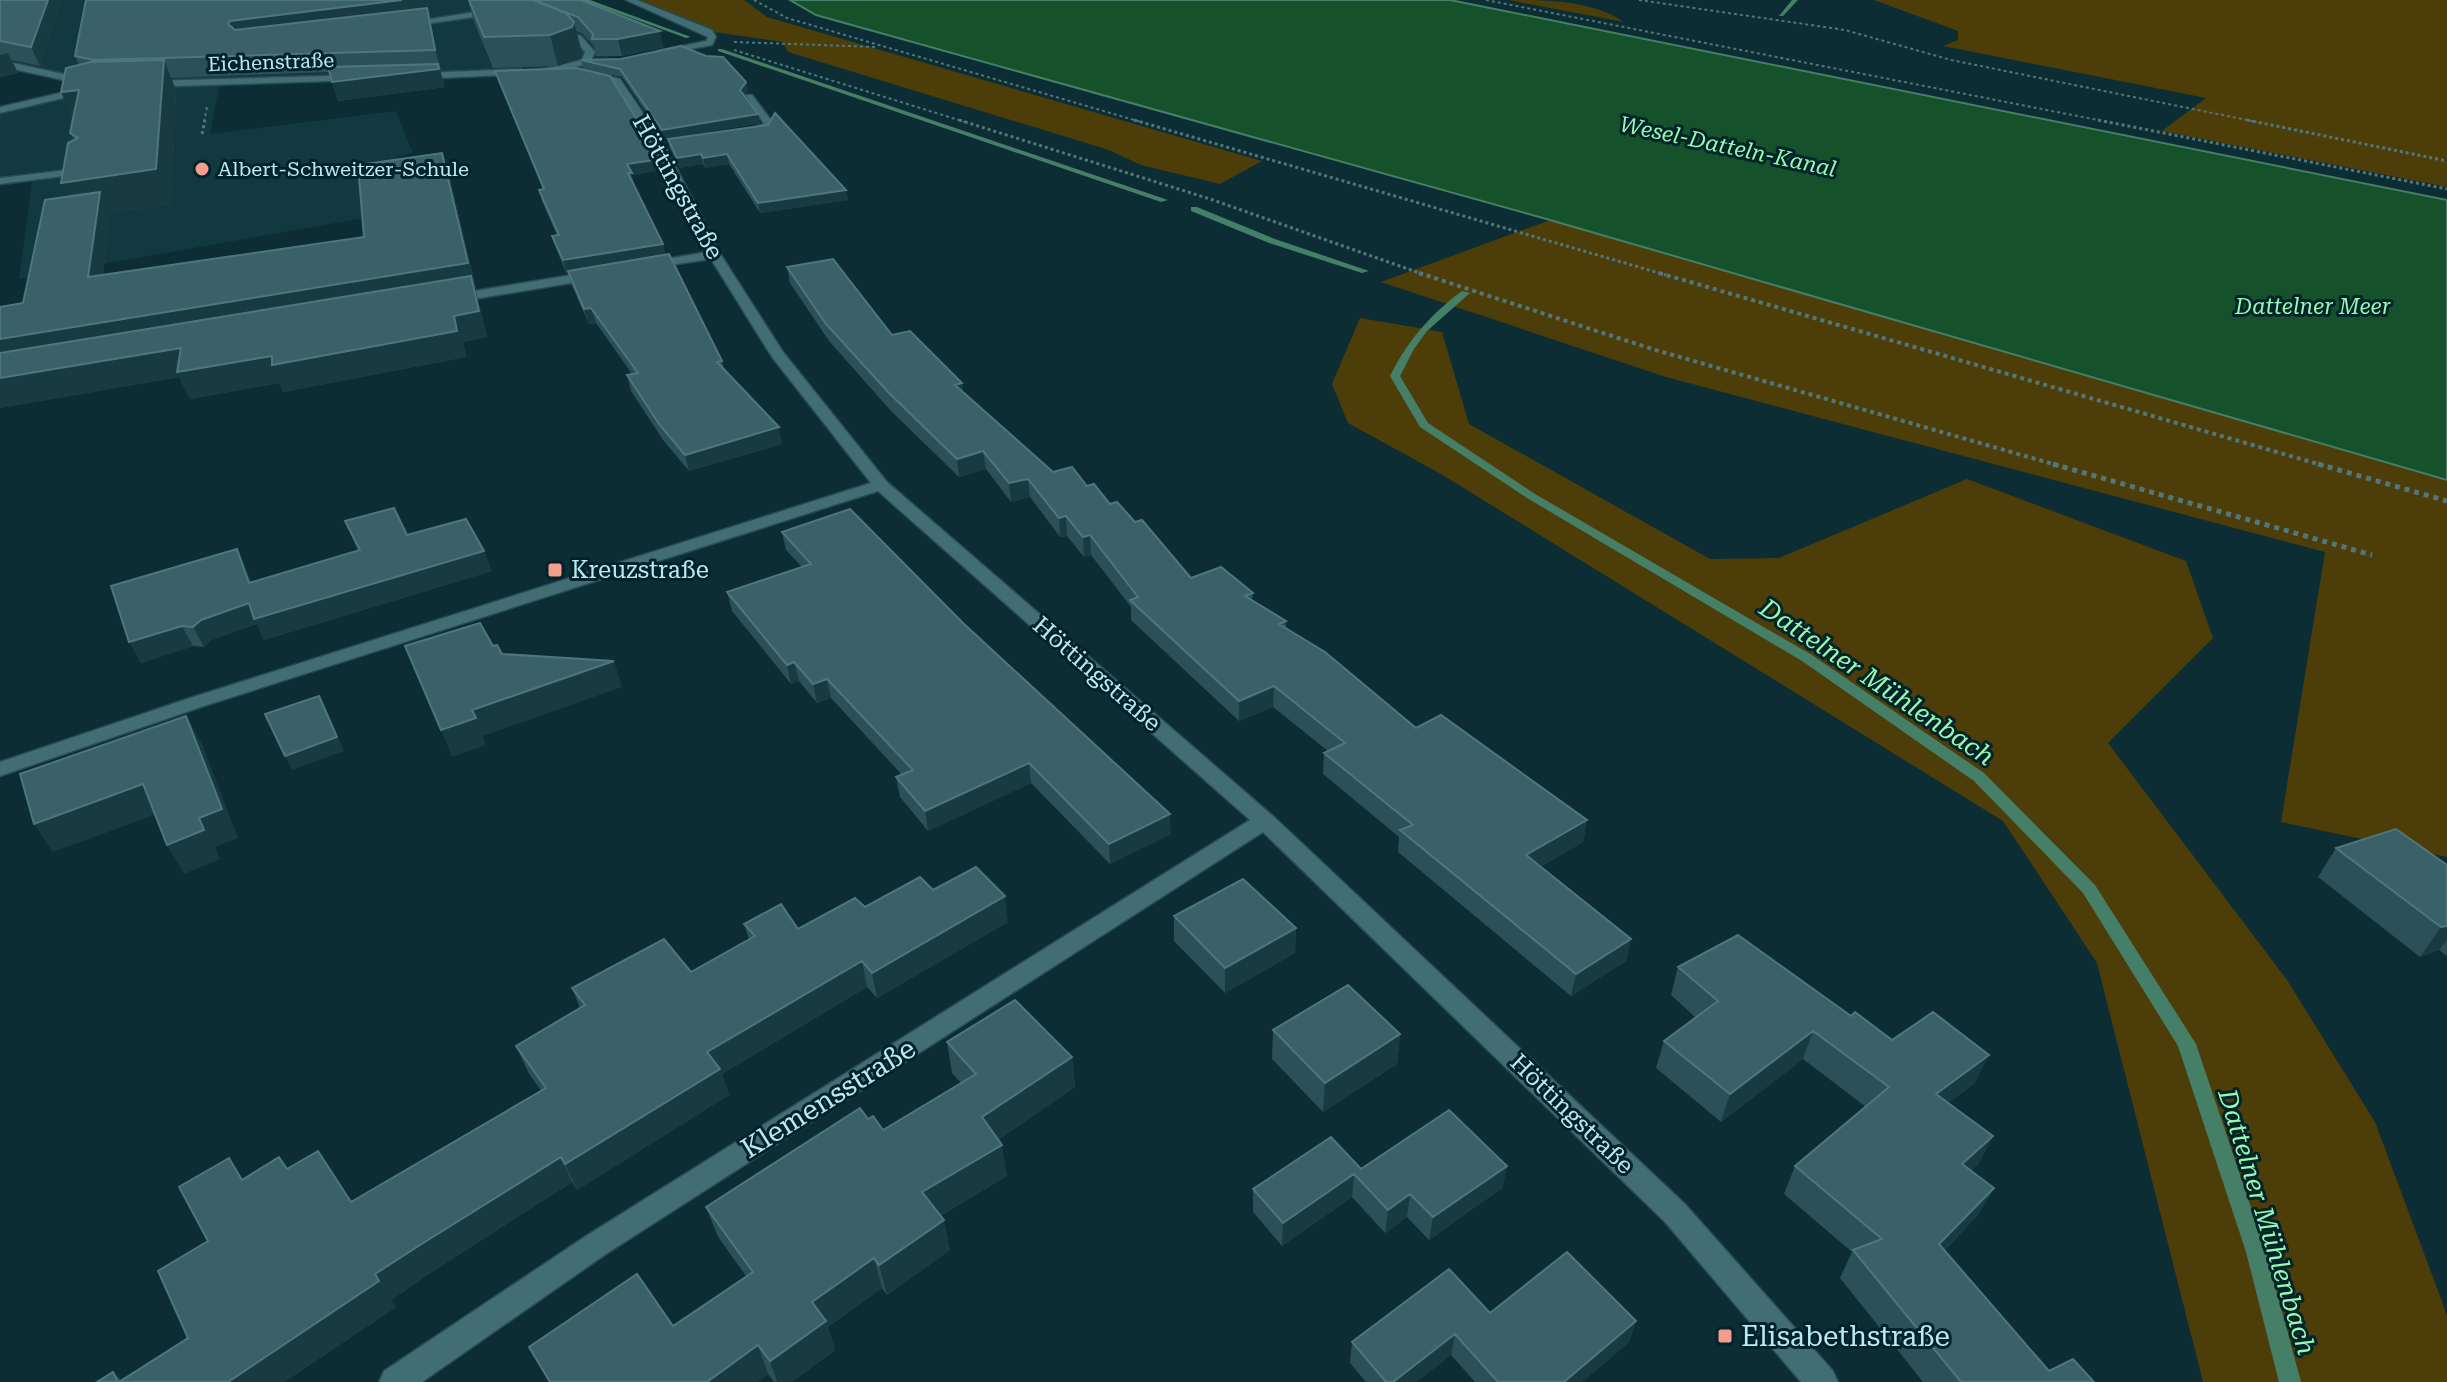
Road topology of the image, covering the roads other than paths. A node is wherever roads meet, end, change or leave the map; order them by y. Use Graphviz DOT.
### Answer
graph roads {
  1 [pos="481,0"];
  2 [pos="630,0"];
  3 [pos="535,21"];
  4 [pos="393,25"];
  5 [pos="651,56"];
  6 [pos="0,63"];
  7 [pos="547,71"];
  8 [pos="409,76"];
  9 [pos="363,77"];
  10 [pos="134,85"];
  11 [pos="749,97"];
  12 [pos="0,110"];
  13 [pos="738,133"];
  14 [pos="675,142"];
  15 [pos="659,144"];
  16 [pos="84,171"];
  17 [pos="0,181"];
  18 [pos="715,255"];
  19 [pos="638,268"];
  20 [pos="607,273"];
  21 [pos="437,301"];
  22 [pos="881,485"];
  23 [pos="0,769"];
  24 [pos="1265,821"];
  25 [pos="395,1382"];
  26 [pos="1822,1382"];
  1 -- 4 [label="street"];
  2 -- 5 [label="street"];
  3 -- 7 [label="street"];
  6 -- 12 [label="street"];
  7 -- 8 [label="street"];
  7 -- 15 [label="street, Höttingstraße"];
  9 -- 10 [label="street, Eichenstraße"];
  11 -- 13 [label="street"];
  14 -- 15 [label="street"];
  15 -- 18 [label="street, Höttingstraße"];
  16 -- 17 [label="street"];
  18 -- 19 [label="street"];
  18 -- 22 [label="street, Höttingstraße"];
  20 -- 21 [label="street"];
  22 -- 23 [label="street"];
  22 -- 24 [label="street, Höttingstraße"];
  24 -- 25 [label="street, Klemensstraße"];
  24 -- 26 [label="street, Höttingstraße"];
}
